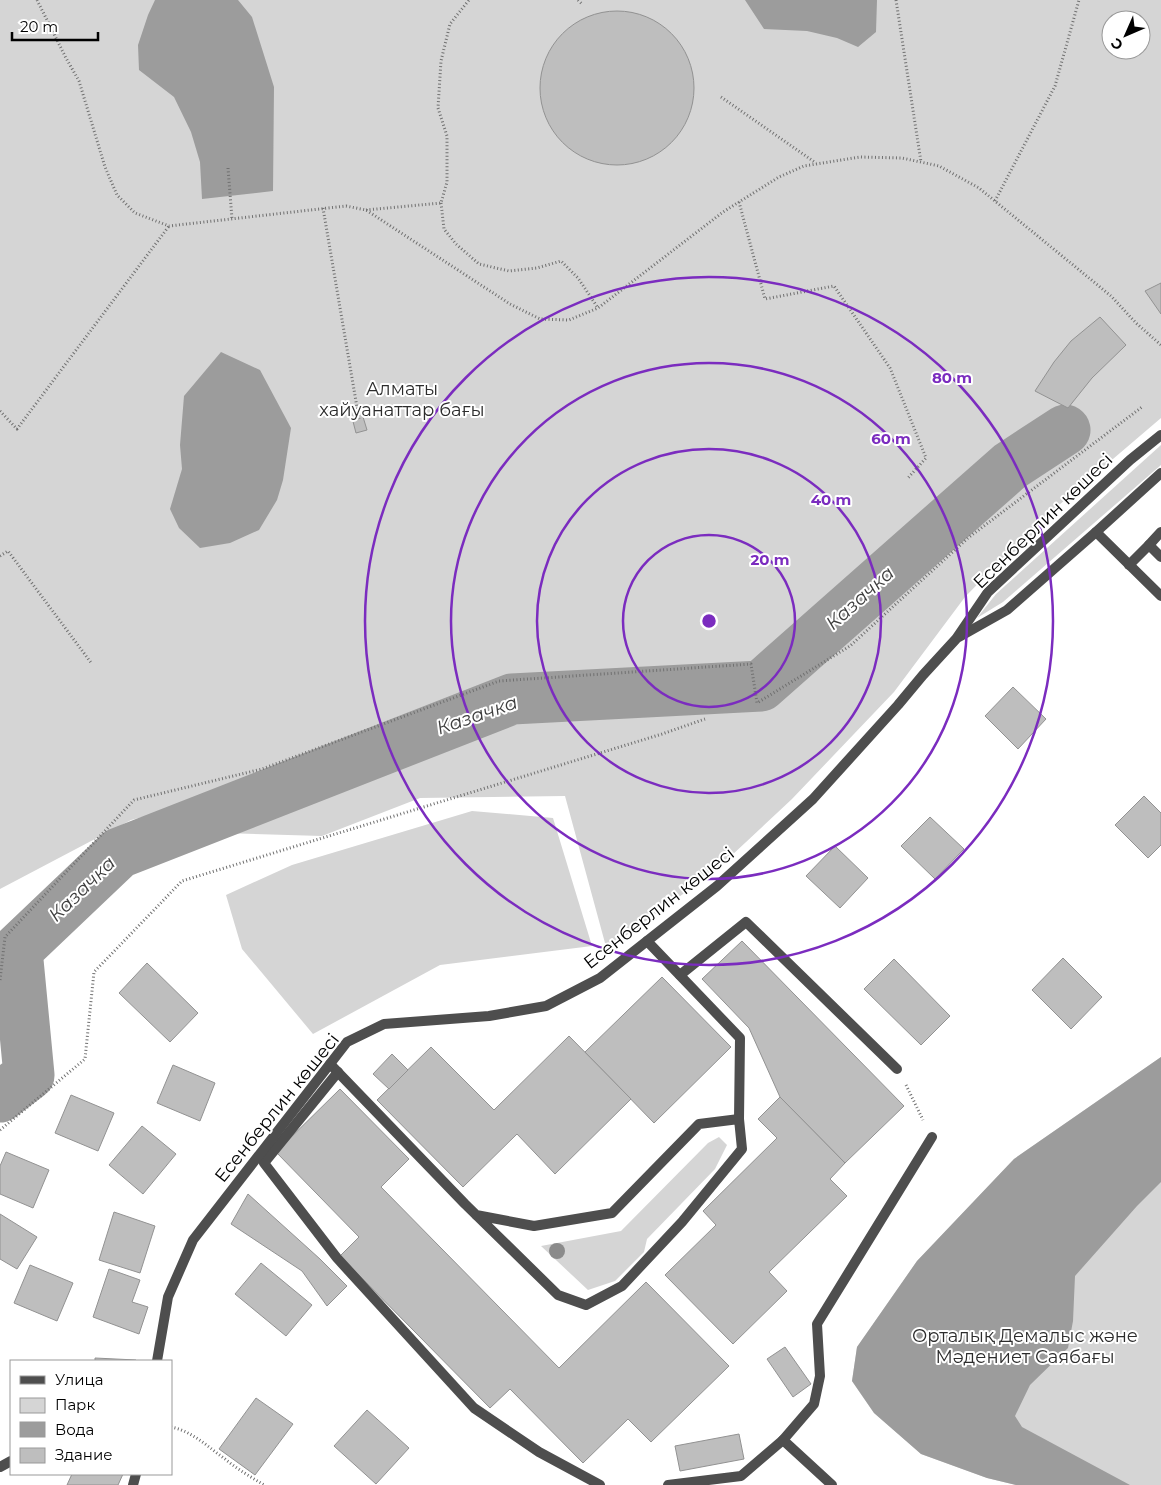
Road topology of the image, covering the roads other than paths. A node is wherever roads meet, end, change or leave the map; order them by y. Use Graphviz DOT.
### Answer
graph roads {
  1 [pos="1161,435"];
  2 [pos="1161,473"];
  3 [pos="1096,532"];
  4 [pos="1161,532"];
  5 [pos="1149,545"];
  6 [pos="1161,557"];
  7 [pos="1129,565"];
  8 [pos="1161,596"];
  9 [pos="956,639"];
  10 [pos="647,941"];
  11 [pos="680,975"];
  12 [pos="330,1064"];
  13 [pos="898,1069"];
  14 [pos="338,1072"];
  15 [pos="739,1119"];
  16 [pos="932,1137"];
  17 [pos="476,1215"];
  18 [pos="157,1360"];
  19 [pos="783,1440"];
  20 [pos="600,1485"];
  21 [pos="668,1485"];
  22 [pos="832,1485"];
  1 -- 9 [label="street, Есенберлин көшесі"];
  2 -- 3 [label="street, Есенберлин көшесі"];
  3 -- 7 [label="street"];
  3 -- 9 [label="street, Есенберлин көшесі"];
  4 -- 5 [label="street"];
  5 -- 6 [label="street"];
  5 -- 7 [label="street"];
  7 -- 8 [label="street"];
  9 -- 10 [label="street, Есенберлин көшесі"];
  10 -- 11 [label="street"];
  10 -- 12 [label="street, Есенберлин көшесі"];
  11 -- 13 [label="street"];
  11 -- 15 [label="street"];
  12 -- 14 [label="street"];
  12 -- 18 [label="street, Есенберлин көшесі"];
  14 -- 17 [label="street"];
  14 -- 20 [label="street"];
  15 -- 17 [label="street"];
  15 -- 17 [label="street"];
  16 -- 19 [label="street"];
  19 -- 21 [label="street"];
  19 -- 22 [label="street"];
}
